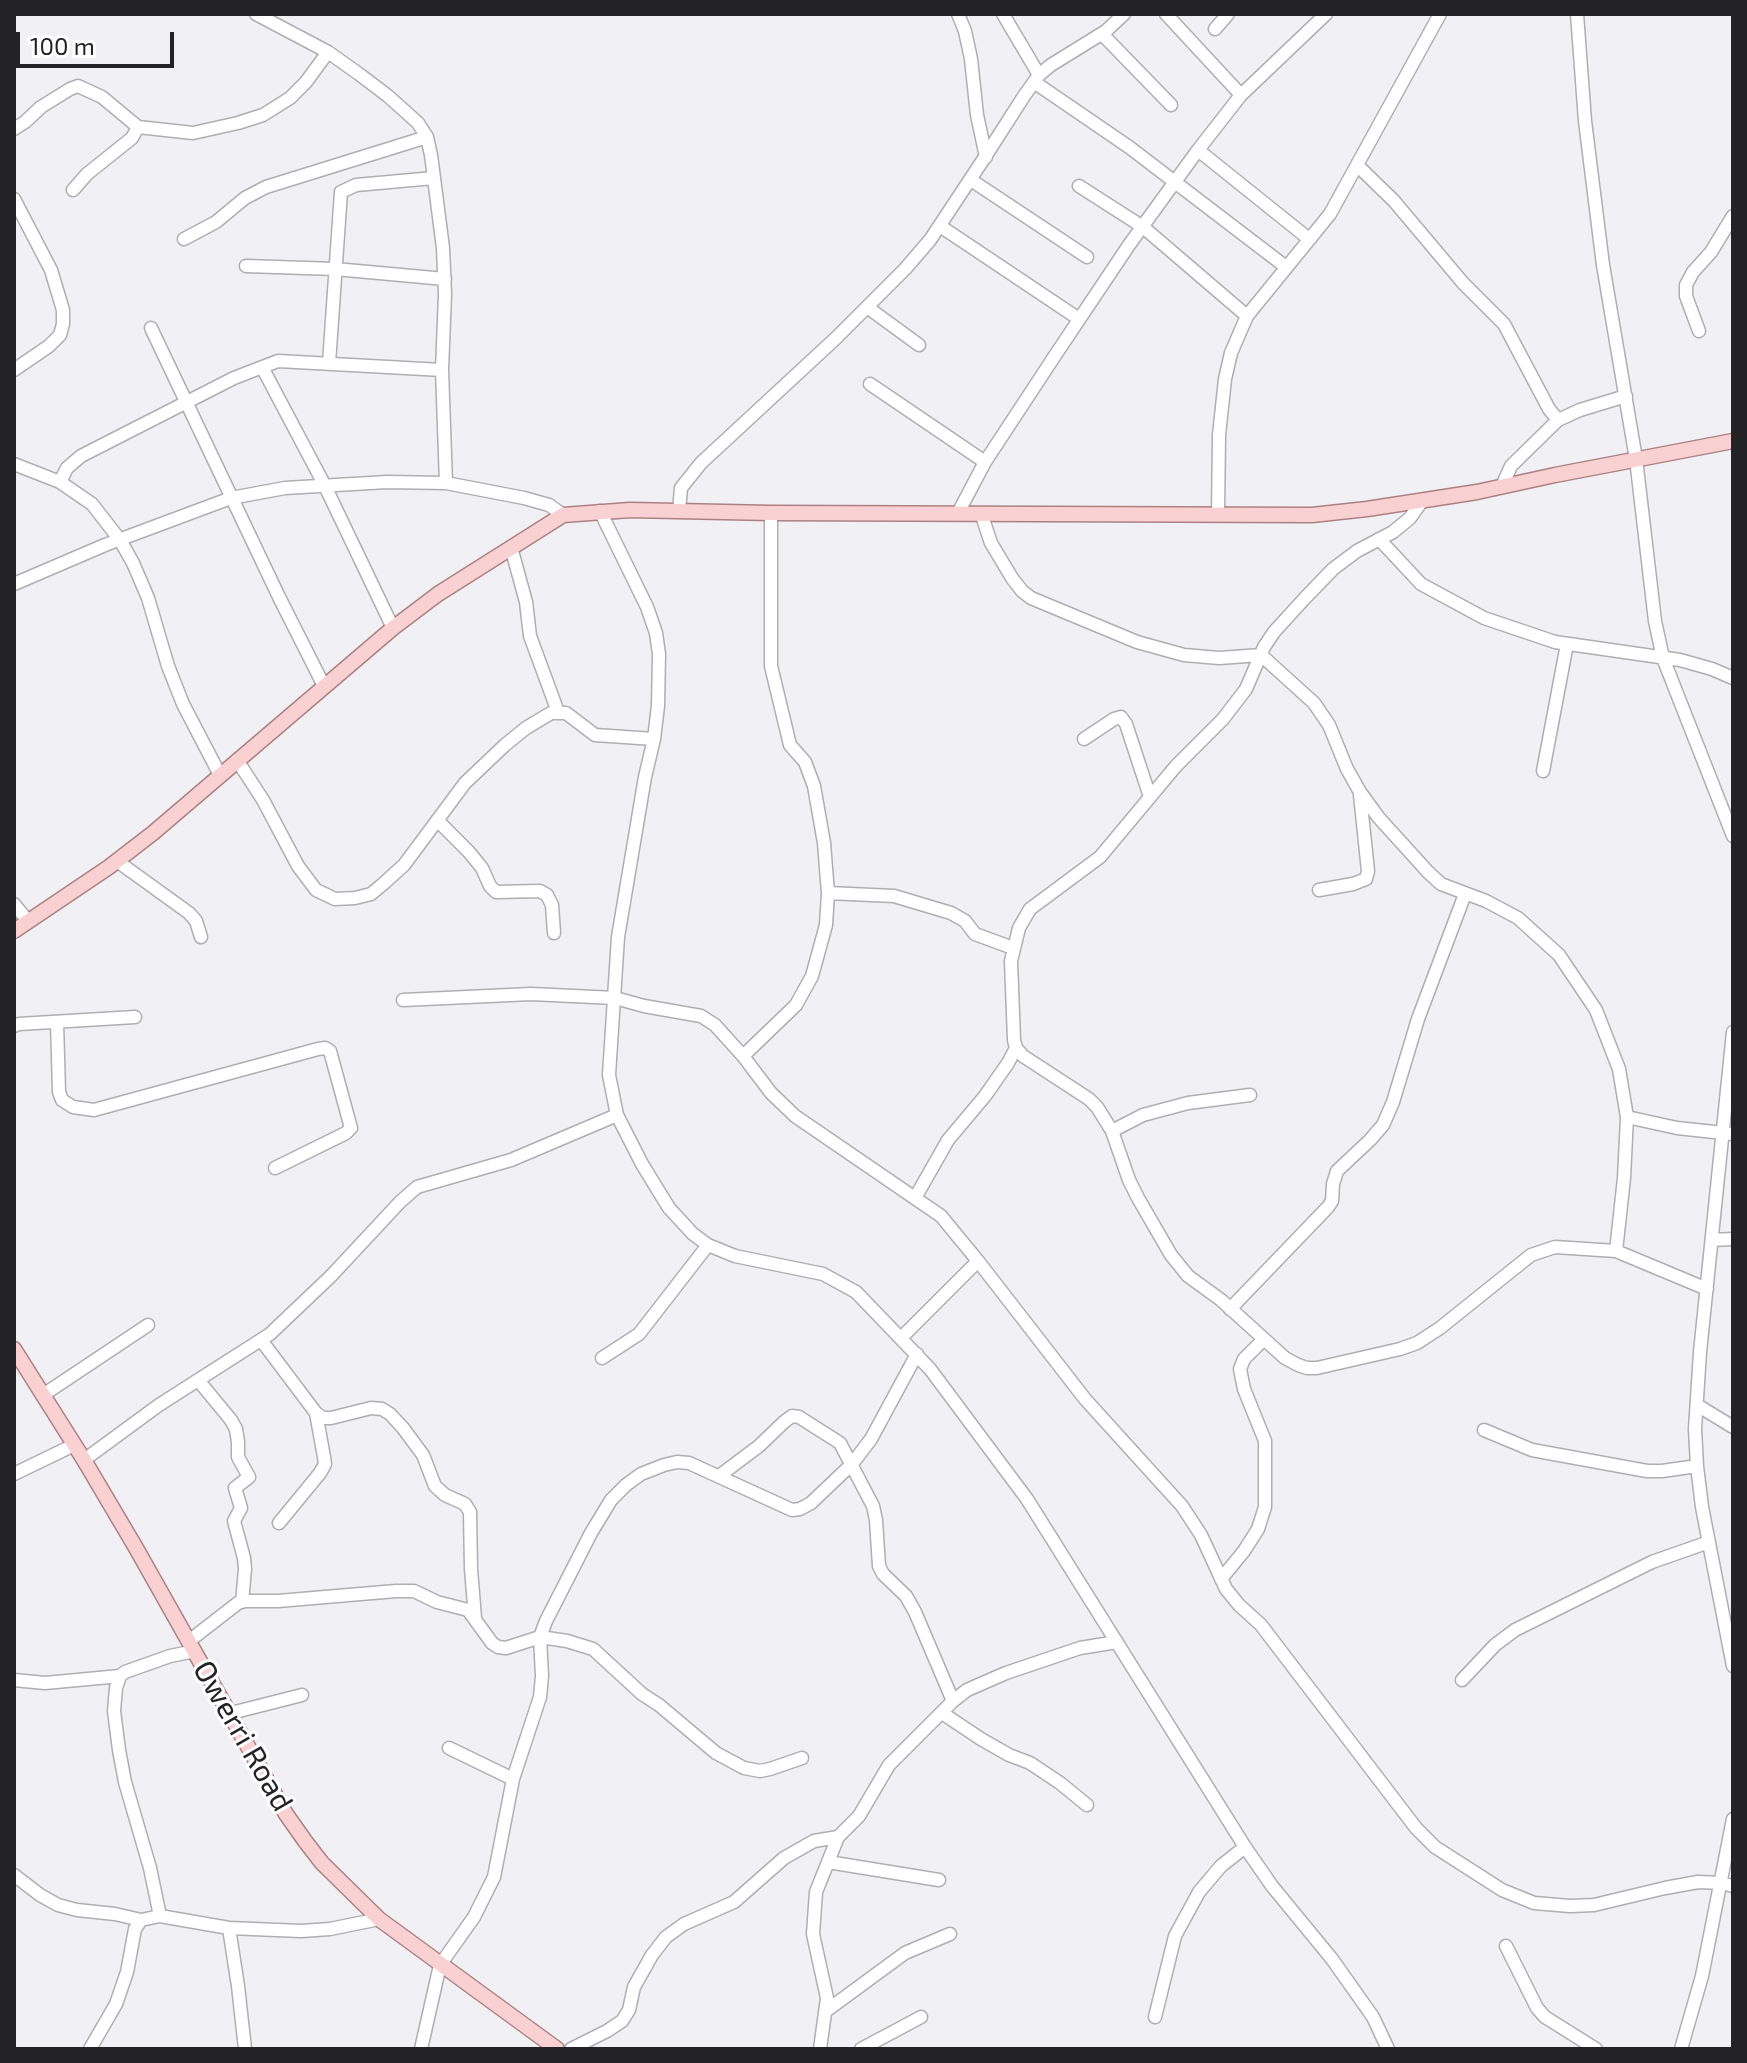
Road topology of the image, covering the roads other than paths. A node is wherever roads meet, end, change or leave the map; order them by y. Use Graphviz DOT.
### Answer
graph roads {
  1 [pos="256,14"];
  2 [pos="975,14"];
  3 [pos="1003,14"];
  4 [pos="1124,14"];
  5 [pos="1166,14"];
  6 [pos="1228,14"];
  7 [pos="1326,14"];
  8 [pos="1440,14"];
  9 [pos="1577,14"];
  10 [pos="959,17"];
  11 [pos="1215,29"];
  12 [pos="1102,34"];
  13 [pos="328,52"];
  14 [pos="1037,79"];
  15 [pos="1241,95"];
  16 [pos="1171,105"];
  17 [pos="138,127"];
  18 [pos="14,129"];
  19 [pos="427,137"];
  20 [pos="1198,150"];
  21 [pos="986,157"];
  22 [pos="1358,166"];
  23 [pos="434,178"];
  24 [pos="971,180"];
  25 [pos="1175,182"];
  26 [pos="1079,186"];
  27 [pos="73,190"];
  28 [pos="14,199"];
  29 [pos="1733,216"];
  30 [pos="940,226"];
  31 [pos="1143,227"];
  32 [pos="184,239"];
  33 [pos="1309,239"];
  34 [pos="1087,257"];
  35 [pos="246,266"];
  36 [pos="1286,267"];
  37 [pos="335,269"];
  38 [pos="445,279"];
  39 [pos="867,307"];
  40 [pos="1247,316"];
  41 [pos="1079,319"];
  42 [pos="151,328"];
  43 [pos="1699,331"];
  44 [pos="919,345"];
  45 [pos="329,363"];
  46 [pos="262,367"];
  47 [pos="14,370"];
  48 [pos="442,370"];
  49 [pos="870,384"];
  50 [pos="1626,396"];
  51 [pos="186,401"];
  52 [pos="1558,420"];
  53 [pos="1733,441"];
  54 [pos="1636,459"];
  55 [pos="985,462"];
  56 [pos="14,464"];
  57 [pos="60,482"];
  58 [pos="446,483"];
  59 [pos="325,486"];
  60 [pos="1502,486"];
  61 [pos="231,498"];
  62 [pos="1422,501"];
  63 [pos="600,511"];
  64 [pos="679,511"];
  65 [pos="771,513"];
  66 [pos="958,513"];
  67 [pos="981,513"];
  68 [pos="1218,514"];
  69 [pos="563,515"];
  70 [pos="1379,539"];
  71 [pos="120,540"];
  72 [pos="511,547"];
  73 [pos="14,584"];
  74 [pos="393,628"];
  75 [pos="1567,644"];
  76 [pos="1261,655"];
  77 [pos="1663,658"];
  78 [pos="1733,678"];
  79 [pos="324,686"];
  80 [pos="558,712"];
  81 [pos="654,739"];
  82 [pos="1084,739"];
  83 [pos="237,760"];
  84 [pos="1543,771"];
  85 [pos="220,775"];
  86 [pos="1360,792"];
  87 [pos="1150,797"];
  88 [pos="438,821"];
  89 [pos="1733,836"];
  90 [pos="117,861"];
  91 [pos="1319,890"];
  92 [pos="828,893"];
  93 [pos="1465,894"];
  94 [pos="14,904"];
  95 [pos="28,921"];
  96 [pos="14,931"];
  97 [pos="554,933"];
  98 [pos="201,937"];
  99 [pos="1013,948"];
  100 [pos="615,998"];
  101 [pos="403,1000"];
  102 [pos="135,1017"];
  103 [pos="57,1022"];
  104 [pos="14,1026"];
  105 [pos="1733,1032"];
  106 [pos="1016,1048"];
  107 [pos="743,1056"];
  108 [pos="1250,1095"];
  109 [pos="617,1115"];
  110 [pos="1627,1117"];
  111 [pos="1112,1131"];
  112 [pos="1728,1134"];
  113 [pos="275,1168"];
  114 [pos="915,1198"];
  115 [pos="1733,1239"];
  116 [pos="1712,1240"];
  117 [pos="708,1245"];
  118 [pos="1616,1251"];
  119 [pos="978,1261"];
  120 [pos="1707,1289"];
  121 [pos="1230,1309"];
  122 [pos="148,1325"];
  123 [pos="901,1338"];
  124 [pos="1264,1339"];
  125 [pos="261,1340"];
  126 [pos="14,1349"];
  127 [pos="917,1354"];
  128 [pos="602,1358"];
  129 [pos="198,1380"];
  130 [pos="43,1395"];
  131 [pos="1697,1405"];
  132 [pos="316,1413"];
  133 [pos="1733,1427"];
  134 [pos="1484,1430"];
  135 [pos="74,1445"];
  136 [pos="84,1460"];
  137 [pos="852,1464"];
  138 [pos="1697,1466"];
  139 [pos="14,1474"];
  140 [pos="719,1476"];
  141 [pos="279,1523"];
  142 [pos="1709,1542"];
  143 [pos="1221,1579"];
  144 [pos="242,1602"];
  145 [pos="475,1618"];
  146 [pos="540,1637"];
  147 [pos="1117,1642"];
  148 [pos="192,1646"];
  149 [pos="1733,1666"];
  150 [pos="120,1676"];
  151 [pos="14,1680"];
  152 [pos="1462,1680"];
  153 [pos="302,1695"];
  154 [pos="953,1701"];
  155 [pos="231,1713"];
  156 [pos="942,1713"];
  157 [pos="449,1748"];
  158 [pos="802,1758"];
  159 [pos="513,1779"];
  160 [pos="1087,1805"];
  161 [pos="1733,1819"];
  162 [pos="838,1837"];
  163 [pos="1245,1847"];
  164 [pos="828,1862"];
  165 [pos="14,1875"];
  166 [pos="939,1880"];
  167 [pos="1727,1884"];
  168 [pos="160,1916"];
  169 [pos="379,1919"];
  170 [pos="141,1920"];
  171 [pos="229,1928"];
  172 [pos="950,1934"];
  173 [pos="1506,1946"];
  174 [pos="440,1965"];
  175 [pos="826,2011"];
  176 [pos="921,2017"];
  177 [pos="1155,2017"];
  178 [pos="90,2049"];
  179 [pos="245,2049"];
  180 [pos="421,2049"];
  181 [pos="557,2049"];
  182 [pos="571,2049"];
  183 [pos="820,2049"];
  184 [pos="861,2049"];
  185 [pos="1388,2049"];
  186 [pos="1596,2049"];
  187 [pos="1681,2049"];
  1 -- 13 [label="street"];
  2 -- 10 [label="street"];
  3 -- 14 [label="street"];
  4 -- 12 [label="street"];
  5 -- 15 [label="street"];
  6 -- 11 [label="street"];
  7 -- 15 [label="street"];
  8 -- 22 [label="street"];
  9 -- 50 [label="street"];
  10 -- 21 [label="street"];
  12 -- 14 [label="street"];
  12 -- 16 [label="street"];
  13 -- 17 [label="street"];
  13 -- 19 [label="street"];
  14 -- 21 [label="street"];
  14 -- 25 [label="street"];
  15 -- 20 [label="street"];
  17 -- 18 [label="street"];
  17 -- 27 [label="street"];
  19 -- 23 [label="street"];
  19 -- 32 [label="street"];
  20 -- 25 [label="street"];
  20 -- 33 [label="street"];
  21 -- 24 [label="street"];
  22 -- 33 [label="street"];
  22 -- 52 [label="street"];
  23 -- 37 [label="street"];
  23 -- 38 [label="street"];
  24 -- 30 [label="street"];
  24 -- 34 [label="street"];
  25 -- 31 [label="street"];
  25 -- 36 [label="street"];
  26 -- 31 [label="street"];
  28 -- 47 [label="street"];
  29 -- 43 [label="street"];
  30 -- 39 [label="street"];
  30 -- 41 [label="street"];
  31 -- 40 [label="street"];
  31 -- 41 [label="street"];
  33 -- 36 [label="street"];
  35 -- 37 [label="street"];
  36 -- 40 [label="street"];
  37 -- 38 [label="street"];
  37 -- 45 [label="street"];
  38 -- 48 [label="street"];
  39 -- 44 [label="street"];
  39 -- 64 [label="street"];
  40 -- 68 [label="street"];
  41 -- 55 [label="street"];
  42 -- 51 [label="street"];
  45 -- 46 [label="street"];
  45 -- 48 [label="street"];
  46 -- 51 [label="street"];
  46 -- 59 [label="street"];
  48 -- 58 [label="street"];
  49 -- 55 [label="street"];
  50 -- 52 [label="street"];
  50 -- 54 [label="street"];
  51 -- 57 [label="street"];
  51 -- 61 [label="street"];
  52 -- 60 [label="street"];
  53 -- 54 [label="main road"];
  54 -- 60 [label="main road"];
  54 -- 77 [label="street"];
  55 -- 66 [label="street"];
  56 -- 57 [label="street"];
  57 -- 71 [label="street"];
  58 -- 59 [label="street"];
  58 -- 69 [label="street"];
  59 -- 61 [label="street"];
  59 -- 74 [label="street"];
  60 -- 62 [label="main road"];
  61 -- 71 [label="street"];
  61 -- 79 [label="street"];
  62 -- 68 [label="main road"];
  62 -- 70 [label="street"];
  63 -- 64 [label="main road"];
  63 -- 69 [label="main road"];
  63 -- 81 [label="street"];
  64 -- 65 [label="main road"];
  65 -- 66 [label="main road"];
  65 -- 92 [label="street"];
  66 -- 67 [label="main road"];
  67 -- 68 [label="main road"];
  67 -- 76 [label="street"];
  69 -- 72 [label="main road"];
  70 -- 75 [label="street"];
  70 -- 76 [label="street"];
  71 -- 73 [label="street"];
  71 -- 85 [label="street"];
  72 -- 74 [label="main road"];
  72 -- 80 [label="street"];
  74 -- 79 [label="main road"];
  75 -- 77 [label="street"];
  75 -- 84 [label="street"];
  76 -- 86 [label="street"];
  76 -- 87 [label="street"];
  77 -- 78 [label="street"];
  77 -- 89 [label="street"];
  79 -- 83 [label="main road"];
  80 -- 81 [label="street"];
  80 -- 88 [label="street"];
  81 -- 100 [label="street"];
  82 -- 87 [label="street"];
  83 -- 85 [label="main road"];
  83 -- 88 [label="street"];
  85 -- 90 [label="main road"];
  86 -- 91 [label="street"];
  86 -- 93 [label="street"];
  87 -- 99 [label="street"];
  88 -- 97 [label="street"];
  90 -- 95 [label="main road"];
  90 -- 98 [label="street"];
  92 -- 99 [label="street"];
  92 -- 107 [label="street"];
  93 -- 110 [label="street"];
  93 -- 121 [label="street"];
  94 -- 95 [label="street"];
  95 -- 96 [label="main road"];
  99 -- 106 [label="street"];
  100 -- 101 [label="street"];
  100 -- 107 [label="street"];
  100 -- 109 [label="street"];
  102 -- 103 [label="street"];
  103 -- 104 [label="street"];
  103 -- 113 [label="street"];
  105 -- 112 [label="street"];
  106 -- 111 [label="street"];
  106 -- 114 [label="street"];
  107 -- 114 [label="street"];
  108 -- 111 [label="street"];
  109 -- 117 [label="street"];
  109 -- 125 [label="street"];
  110 -- 112 [label="street"];
  110 -- 118 [label="street"];
  111 -- 121 [label="street"];
  112 -- 116 [label="street"];
  114 -- 119 [label="street"];
  115 -- 116 [label="street"];
  116 -- 120 [label="street"];
  117 -- 123 [label="street"];
  117 -- 128 [label="street"];
  118 -- 120 [label="street"];
  118 -- 124 [label="street"];
  119 -- 123 [label="street"];
  119 -- 143 [label="street"];
  120 -- 131 [label="street"];
  121 -- 124 [label="street"];
  122 -- 130 [label="street"];
  123 -- 127 [label="street"];
  124 -- 143 [label="street"];
  125 -- 129 [label="street"];
  125 -- 132 [label="street"];
  126 -- 130 [label="main road, Owerri Road"];
  127 -- 137 [label="street"];
  127 -- 147 [label="street"];
  129 -- 136 [label="street"];
  129 -- 144 [label="street"];
  130 -- 135 [label="main road, Owerri Road"];
  131 -- 133 [label="street"];
  131 -- 138 [label="street"];
  132 -- 141 [label="street"];
  132 -- 145 [label="street"];
  134 -- 138 [label="street"];
  135 -- 136 [label="main road, Owerri Road"];
  135 -- 139 [label="street"];
  136 -- 148 [label="main road, Owerri Road"];
  137 -- 140 [label="street"];
  137 -- 140 [label="street"];
  137 -- 154 [label="street"];
  138 -- 142 [label="street"];
  140 -- 146 [label="street"];
  142 -- 149 [label="street"];
  142 -- 152 [label="street"];
  143 -- 167 [label="street"];
  144 -- 145 [label="street"];
  144 -- 148 [label="street"];
  145 -- 146 [label="street"];
  146 -- 158 [label="street"];
  146 -- 159 [label="street"];
  147 -- 154 [label="street"];
  147 -- 163 [label="street"];
  148 -- 150 [label="street"];
  148 -- 155 [label="main road, Owerri Road"];
  150 -- 151 [label="street"];
  150 -- 168 [label="street"];
  153 -- 155 [label="street"];
  154 -- 156 [label="street"];
  155 -- 169 [label="main road, Owerri Road"];
  156 -- 160 [label="street"];
  156 -- 162 [label="street"];
  157 -- 159 [label="street"];
  159 -- 174 [label="street"];
  161 -- 167 [label="street"];
  162 -- 164 [label="street"];
  162 -- 182 [label="street"];
  163 -- 177 [label="street"];
  163 -- 185 [label="street"];
  164 -- 166 [label="street"];
  164 -- 175 [label="street"];
  165 -- 170 [label="street"];
  167 -- 187 [label="street"];
  168 -- 170 [label="street"];
  168 -- 171 [label="street"];
  169 -- 171 [label="street"];
  169 -- 174 [label="main road, Owerri Road"];
  170 -- 178 [label="street"];
  171 -- 179 [label="street"];
  172 -- 175 [label="street"];
  173 -- 186 [label="street"];
  174 -- 180 [label="street"];
  174 -- 181 [label="main road, Owerri Road"];
  175 -- 183 [label="street"];
  176 -- 184 [label="street"];
}
